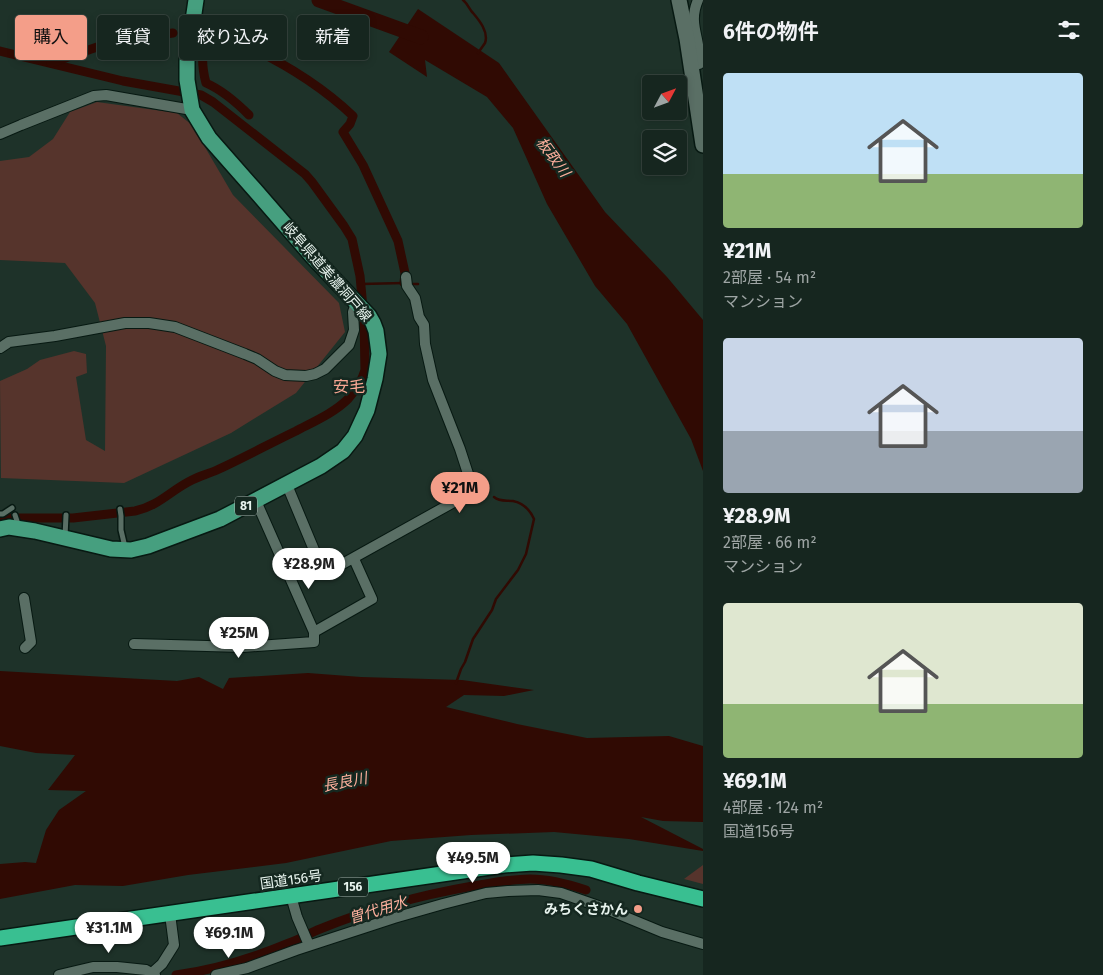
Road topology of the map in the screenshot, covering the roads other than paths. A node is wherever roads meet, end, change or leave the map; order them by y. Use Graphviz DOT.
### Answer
graph roads {
  1 [pos="196,0"];
  2 [pos="679,0"];
  3 [pos="698,0"];
  4 [pos="692,66"];
  5 [pos="191,106"];
  6 [pos="0,134"];
  7 [pos="703,145"];
  8 [pos="406,277"];
  9 [pos="361,308"];
  10 [pos="0,348"];
  11 [pos="287,485"];
  12 [pos="256,501"];
  13 [pos="12,508"];
  14 [pos="120,509"];
  15 [pos="0,514"];
  16 [pos="66,515"];
  17 [pos="0,529"];
  18 [pos="65,538"];
  19 [pos="125,550"];
  20 [pos="354,558"];
  21 [pos="24,598"];
  22 [pos="314,632"];
  23 [pos="134,644"];
  24 [pos="25,648"];
  25 [pos="291,896"];
  26 [pos="703,899"];
  27 [pos="170,914"];
  28 [pos="0,938"];
  29 [pos="307,939"];
  30 [pos="703,944"];
  31 [pos="154,974"];
  32 [pos="59,975"];
  33 [pos="216,975"];
  1 -- 5 [label="main road, 岐阜県道美濃洞戸線 / 81"];
  2 -- 4 [label="main road"];
  3 -- 4 [label="street"];
  4 -- 7 [label="main road"];
  5 -- 6 [label="street"];
  5 -- 9 [label="main road, 岐阜県道美濃洞戸線 / 81"];
  8 -- 20 [label="street"];
  9 -- 10 [label="street"];
  9 -- 11 [label="main road, 岐阜県道美濃洞戸線 / 81"];
  11 -- 12 [label="main road, 岐阜県道美濃洞戸線 / 81"];
  11 -- 20 [label="street"];
  12 -- 19 [label="main road, 岐阜県道美濃洞戸線 / 81"];
  12 -- 22 [label="street"];
  13 -- 15 [label="lane"];
  14 -- 19 [label="lane"];
  16 -- 18 [label="lane"];
  17 -- 18 [label="main road, 岐阜県道美濃洞戸線 / 81"];
  18 -- 19 [label="main road, 岐阜県道美濃洞戸線 / 81"];
  20 -- 22 [label="street"];
  21 -- 24 [label="street"];
  22 -- 23 [label="street"];
  25 -- 26 [label="highway, 国道156号 / 156"];
  25 -- 27 [label="highway, 国道156号 / 156"];
  25 -- 29 [label="street"];
  27 -- 28 [label="highway, 国道156号 / 156"];
  27 -- 31 [label="street"];
  29 -- 30 [label="street"];
  29 -- 33 [label="street"];
  31 -- 32 [label="street"];
}
